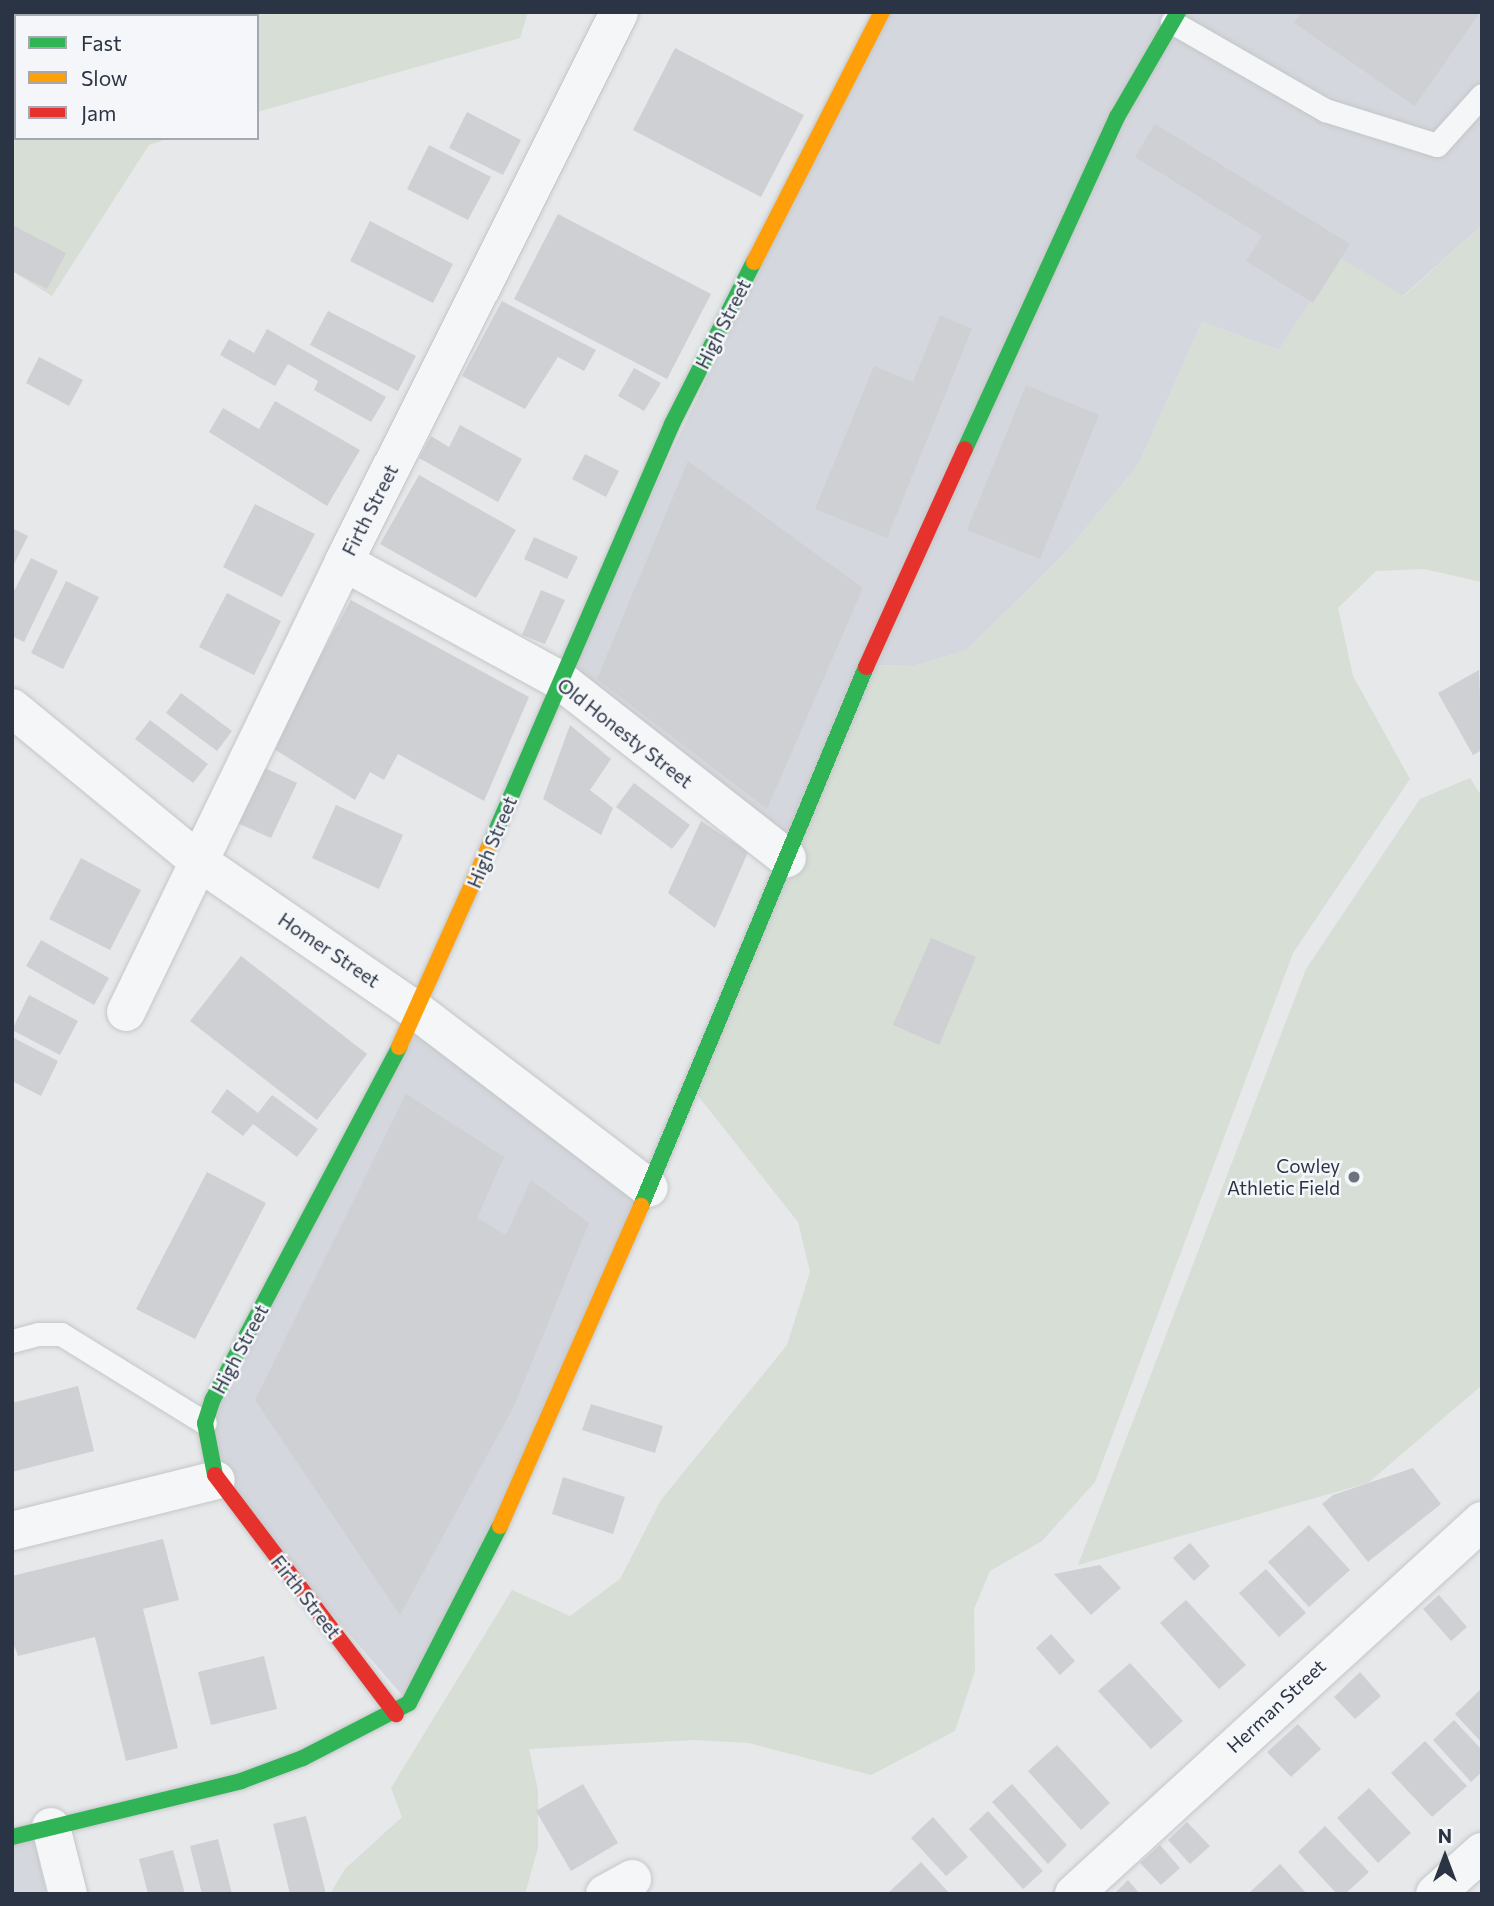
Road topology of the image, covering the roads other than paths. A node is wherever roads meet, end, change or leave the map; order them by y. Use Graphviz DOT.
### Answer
graph roads {
  1 [pos="620,12"];
  2 [pos="882,12"];
  3 [pos="1175,17"];
  4 [pos="1482,95"];
  5 [pos="344,562"];
  6 [pos="562,681"];
  7 [pos="12,708"];
  8 [pos="787,858"];
  9 [pos="201,863"];
  10 [pos="126,1012"];
  11 [pos="418,1012"];
  12 [pos="649,1188"];
  13 [pos="12,1341"];
  14 [pos="205,1423"];
  15 [pos="216,1480"];
  16 [pos="1482,1521"];
  17 [pos="12,1531"];
  18 [pos="396,1714"];
  19 [pos="51,1827"];
  20 [pos="12,1836"];
  21 [pos="1482,1852"];
  22 [pos="68,1894"];
  23 [pos="1074,1894"];
  24 [pos="1435,1894"];
  1 -- 5 [label="street, Firth Street"];
  2 -- 6 [label="street, High Street"];
  3 -- 4 [label="lane"];
  3 -- 8 [label="street"];
  5 -- 6 [label="street, Old Honesty Street"];
  5 -- 9 [label="street, Firth Street"];
  6 -- 8 [label="street, Old Honesty Street"];
  6 -- 11 [label="street, High Street"];
  7 -- 9 [label="street, Homer Street"];
  8 -- 12 [label="street"];
  9 -- 10 [label="street, Firth Street"];
  9 -- 11 [label="street, Homer Street"];
  11 -- 12 [label="street, Homer Street"];
  11 -- 14 [label="street, High Street"];
  12 -- 18 [label="street"];
  13 -- 14 [label="lane"];
  14 -- 15 [label="street"];
  15 -- 17 [label="street"];
  15 -- 18 [label="street, Firth Street"];
  16 -- 23 [label="street, Herman Street"];
  18 -- 19 [label="street"];
  19 -- 20 [label="street"];
  19 -- 22 [label="street"];
  21 -- 24 [label="street"];
}
